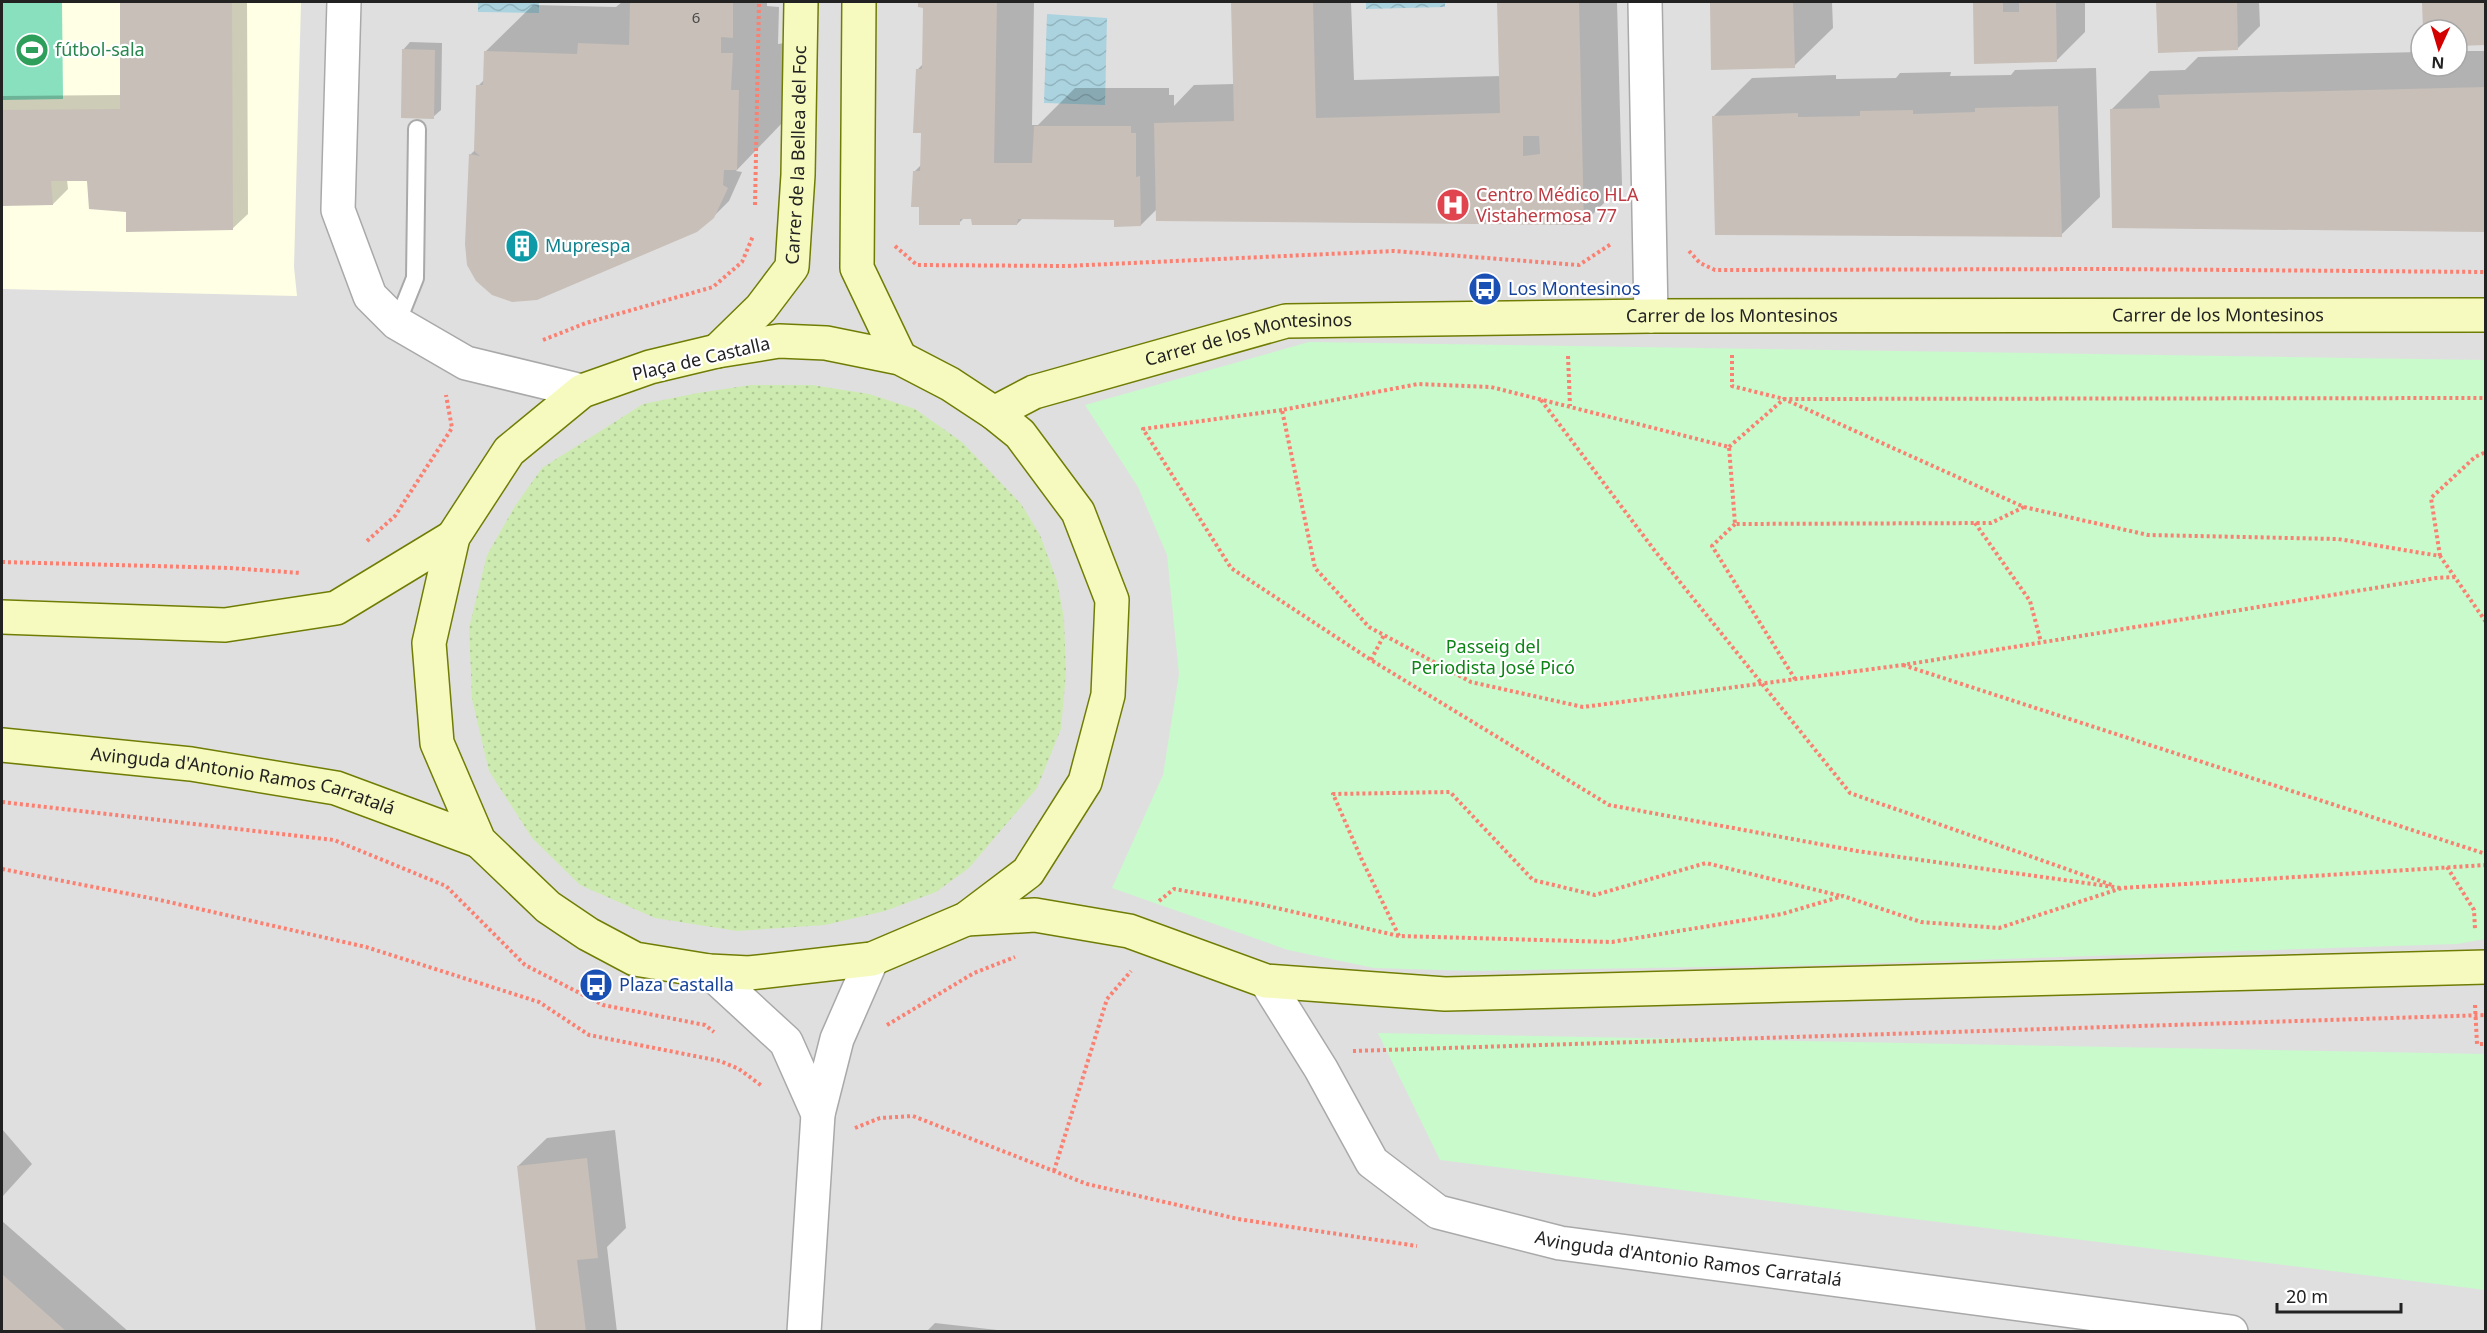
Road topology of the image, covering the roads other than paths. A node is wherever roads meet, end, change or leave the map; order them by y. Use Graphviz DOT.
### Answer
graph roads {
  1 [pos="344,2"];
  2 [pos="801,2"];
  3 [pos="859,2"];
  4 [pos="1645,2"];
  5 [pos="417,129"];
  6 [pos="2486,315"];
  7 [pos="1651,316"];
  8 [pos="397,323"];
  9 [pos="717,351"];
  10 [pos="900,358"];
  11 [pos="582,391"];
  12 [pos="994,413"];
  13 [pos="453,537"];
  14 [pos="2,617"];
  15 [pos="2,745"];
  16 [pos="479,841"];
  17 [pos="966,919"];
  18 [pos="872,959"];
  19 [pos="2486,967"];
  20 [pos="709,971"];
  21 [pos="1266,981"];
  22 [pos="818,1120"];
  23 [pos="804,1332"];
  24 [pos="2231,1332"];
  1 -- 8 [label="street"];
  2 -- 9 [label="main road, Carrer de la Bellea del Foc"];
  3 -- 10 [label="main road"];
  4 -- 7 [label="street"];
  5 -- 8 [label="lane"];
  6 -- 7 [label="main road, Carrer de los Montesinos"];
  7 -- 12 [label="main road, Carrer de los Montesinos"];
  8 -- 11 [label="street"];
  9 -- 10 [label="main road, Plaça de Castalla"];
  9 -- 11 [label="main road, Plaça de Castalla"];
  10 -- 12 [label="main road, Plaça de Castalla"];
  11 -- 13 [label="main road, Plaça de Castalla"];
  12 -- 17 [label="main road, Plaça de Castalla"];
  13 -- 14 [label="main road"];
  13 -- 16 [label="main road, Plaça de Castalla"];
  15 -- 16 [label="main road, Avinguda d'Antonio Ramos Carratalá"];
  16 -- 20 [label="main road, Plaça de Castalla"];
  17 -- 18 [label="main road, Plaça de Castalla"];
  17 -- 21 [label="main road"];
  18 -- 20 [label="main road, Plaça de Castalla"];
  18 -- 22 [label="street"];
  19 -- 21 [label="main road"];
  20 -- 22 [label="street"];
  21 -- 24 [label="street, Avinguda d'Antonio Ramos Carratalá"];
  22 -- 23 [label="street"];
}
